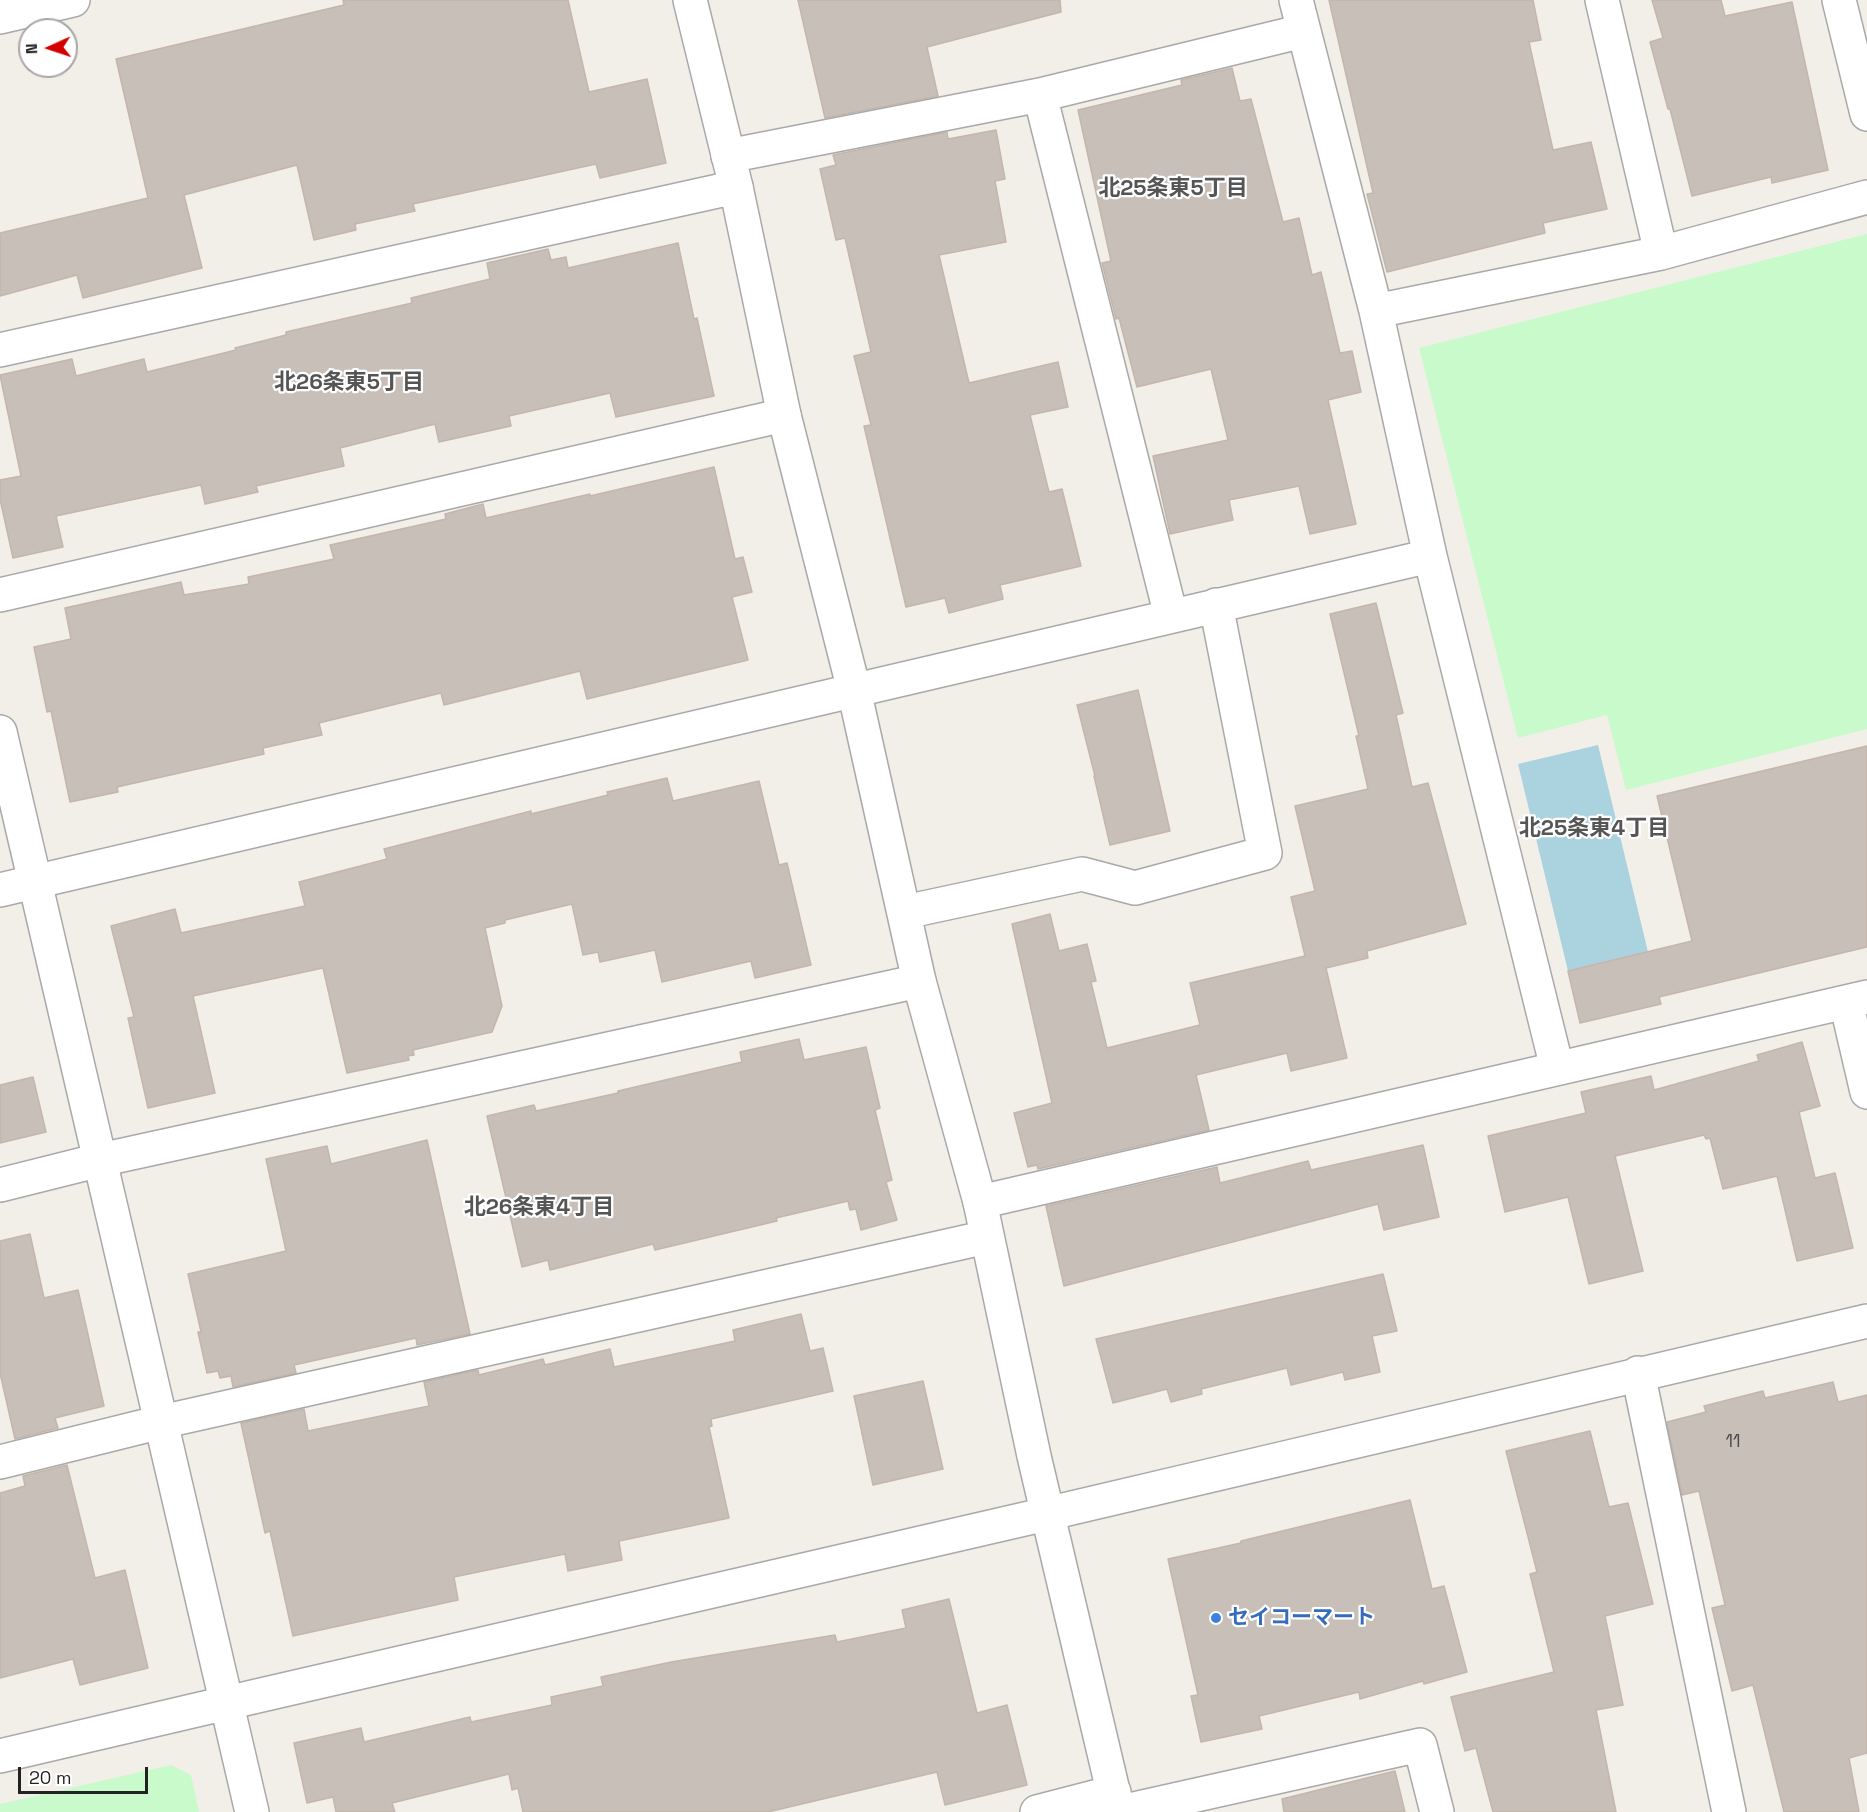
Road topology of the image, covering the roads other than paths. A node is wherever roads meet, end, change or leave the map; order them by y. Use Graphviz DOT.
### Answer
graph roads {
  1 [pos="73,0"];
  2 [pos="690,0"];
  3 [pos="1602,0"];
  4 [pos="1839,0"];
  5 [pos="1300,16"];
  6 [pos="0,17"];
  7 [pos="1040,95"];
  8 [pos="1867,114"];
  9 [pos="732,172"];
  10 [pos="1867,197"];
  11 [pos="1661,253"];
  12 [pos="1376,311"];
  13 [pos="0,350"];
  14 [pos="784,415"];
  15 [pos="1430,556"];
  16 [pos="0,595"];
  17 [pos="1216,605"];
  18 [pos="1171,616"];
  19 [pos="854,690"];
  20 [pos="0,732"];
  21 [pos="35,882"];
  22 [pos="0,890"];
  23 [pos="905,912"];
  24 [pos="919,981"];
  25 [pos="1856,999"];
  26 [pos="1557,1068"];
  27 [pos="1867,1092"];
  28 [pos="100,1160"];
  29 [pos="0,1185"];
  30 [pos="980,1202"];
  31 [pos="987,1237"];
  32 [pos="1867,1321"];
  33 [pos="1638,1373"];
  34 [pos="161,1422"];
  35 [pos="0,1462"];
  36 [pos="1048,1514"];
  37 [pos="226,1702"];
  38 [pos="0,1756"];
  39 [pos="1117,1805"];
  40 [pos="252,1812"];
  41 [pos="1037,1812"];
  42 [pos="1437,1812"];
  43 [pos="1729,1812"];
  1 -- 6 [label="street"];
  2 -- 9 [label="street"];
  3 -- 11 [label="street"];
  4 -- 8 [label="street"];
  5 -- 7 [label="street"];
  5 -- 12 [label="street"];
  7 -- 9 [label="street"];
  7 -- 18 [label="street"];
  9 -- 13 [label="street"];
  9 -- 14 [label="street"];
  10 -- 11 [label="street"];
  11 -- 12 [label="street"];
  12 -- 15 [label="street"];
  14 -- 16 [label="street"];
  14 -- 19 [label="street"];
  15 -- 17 [label="street"];
  15 -- 26 [label="street"];
  17 -- 18 [label="street"];
  17 -- 23 [label="street"];
  18 -- 19 [label="street"];
  19 -- 21 [label="street"];
  19 -- 23 [label="street"];
  20 -- 21 [label="street"];
  21 -- 22 [label="street"];
  21 -- 28 [label="street"];
  23 -- 24 [label="street"];
  24 -- 28 [label="street"];
  24 -- 30 [label="street"];
  25 -- 26 [label="street"];
  25 -- 27 [label="street"];
  26 -- 30 [label="street"];
  28 -- 29 [label="street"];
  28 -- 34 [label="street"];
  30 -- 31 [label="street"];
  31 -- 34 [label="street"];
  31 -- 36 [label="street"];
  32 -- 33 [label="street"];
  33 -- 36 [label="street"];
  33 -- 43 [label="street"];
  34 -- 35 [label="street"];
  34 -- 37 [label="street"];
  36 -- 37 [label="street"];
  36 -- 39 [label="street"];
  37 -- 38 [label="street"];
  37 -- 40 [label="street"];
  39 -- 41 [label="street"];
  39 -- 42 [label="street"];
}
